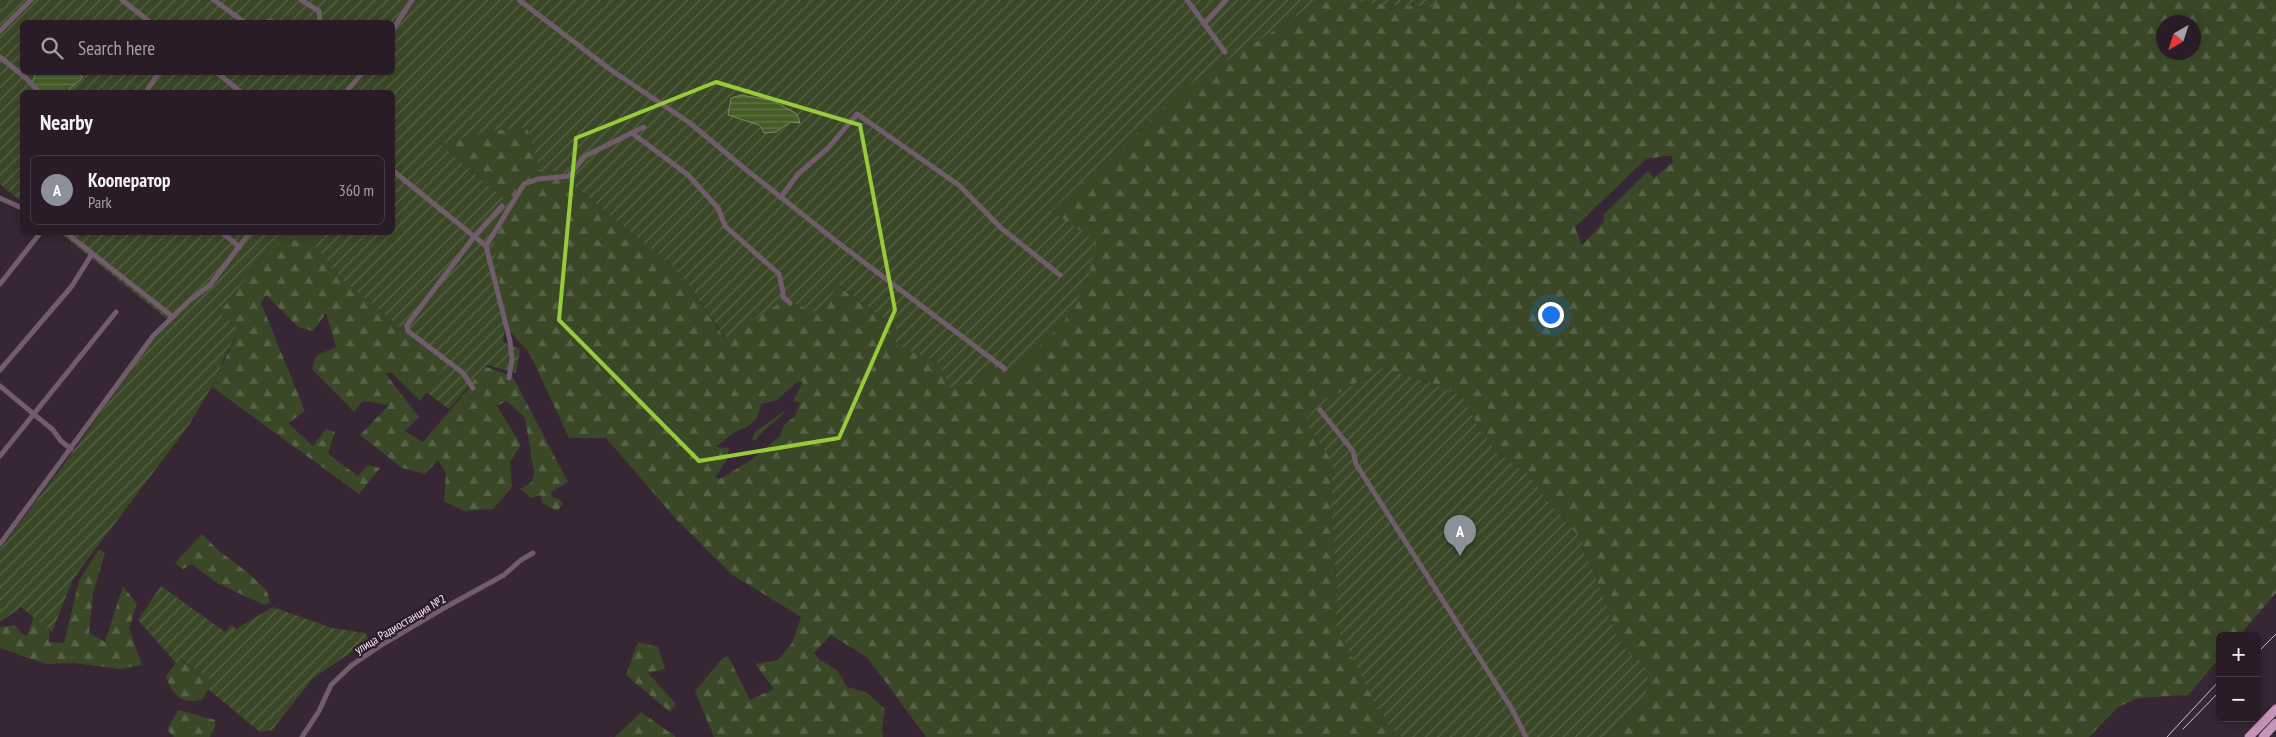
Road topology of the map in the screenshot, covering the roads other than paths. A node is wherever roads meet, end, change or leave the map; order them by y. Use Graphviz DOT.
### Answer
graph roads {
  1 [pos="32,0"];
  2 [pos="122,0"];
  3 [pos="214,0"];
  4 [pos="301,0"];
  5 [pos="411,0"];
  6 [pos="519,0"];
  7 [pos="1188,0"];
  8 [pos="1226,0"];
  9 [pos="147,20"];
  10 [pos="241,20"];
  11 [pos="320,20"];
  12 [pos="1205,23"];
  13 [pos="395,26"];
  14 [pos="0,32"];
  15 [pos="1225,52"];
  16 [pos="0,57"];
  17 [pos="20,73"];
  18 [pos="22,75"];
  19 [pos="157,75"];
  20 [pos="220,75"];
  21 [pos="361,75"];
  22 [pos="37,90"];
  23 [pos="147,90"];
  24 [pos="238,90"];
  25 [pos="348,90"];
  26 [pos="644,127"];
  27 [pos="632,133"];
  28 [pos="395,172"];
  29 [pos="781,197"];
  30 [pos="0,198"];
  31 [pos="502,206"];
  32 [pos="20,207"];
  33 [pos="39,235"];
  34 [pos="68,235"];
  35 [pos="225,235"];
  36 [pos="248,235"];
  37 [pos="474,237"];
  38 [pos="486,246"];
  39 [pos="240,247"];
  40 [pos="92,254"];
  41 [pos="1060,275"];
  42 [pos="0,284"];
  43 [pos="790,303"];
  44 [pos="116,312"];
  45 [pos="173,317"];
  46 [pos="1005,369"];
  47 [pos="0,370"];
  48 [pos="509,378"];
  49 [pos="0,386"];
  50 [pos="473,388"];
  51 [pos="1320,410"];
  52 [pos="33,414"];
  53 [pos="71,449"];
  54 [pos="0,456"];
  55 [pos="0,544"];
  56 [pos="533,553"];
  57 [pos="2276,709"];
  58 [pos="2276,723"];
  59 [pos="302,737"];
  60 [pos="1526,737"];
  61 [pos="2249,737"];
  62 [pos="2263,737"];
  1 -- 14 [label="street"];
  2 -- 9 [label="street"];
  3 -- 10 [label="street"];
  4 -- 11 [label="street"];
  5 -- 13 [label="street"];
  6 -- 29 [label="street"];
  7 -- 12 [label="street"];
  8 -- 12 [label="street"];
  12 -- 15 [label="street"];
  16 -- 17 [label="street"];
  18 -- 22 [label="street"];
  19 -- 23 [label="street"];
  20 -- 24 [label="street"];
  21 -- 25 [label="street"];
  26 -- 27 [label="street"];
  27 -- 38 [label="street"];
  27 -- 43 [label="street"];
  28 -- 37 [label="street"];
  29 -- 41 [label="street"];
  29 -- 46 [label="street"];
  30 -- 32 [label="street"];
  31 -- 37 [label="street"];
  33 -- 42 [label="street"];
  34 -- 40 [label="street"];
  35 -- 39 [label="street"];
  36 -- 39 [label="street"];
  37 -- 38 [label="street"];
  37 -- 50 [label="street"];
  38 -- 48 [label="street"];
  39 -- 45 [label="street"];
  40 -- 45 [label="street"];
  40 -- 47 [label="street"];
  44 -- 52 [label="street"];
  45 -- 53 [label="street"];
  49 -- 52 [label="street"];
  51 -- 60 [label="street"];
  52 -- 53 [label="street"];
  52 -- 54 [label="street"];
  53 -- 55 [label="street"];
  56 -- 59 [label="street, улица Радиостанция №2"];
  57 -- 61 [label="highway"];
  58 -- 62 [label="highway"];
}
